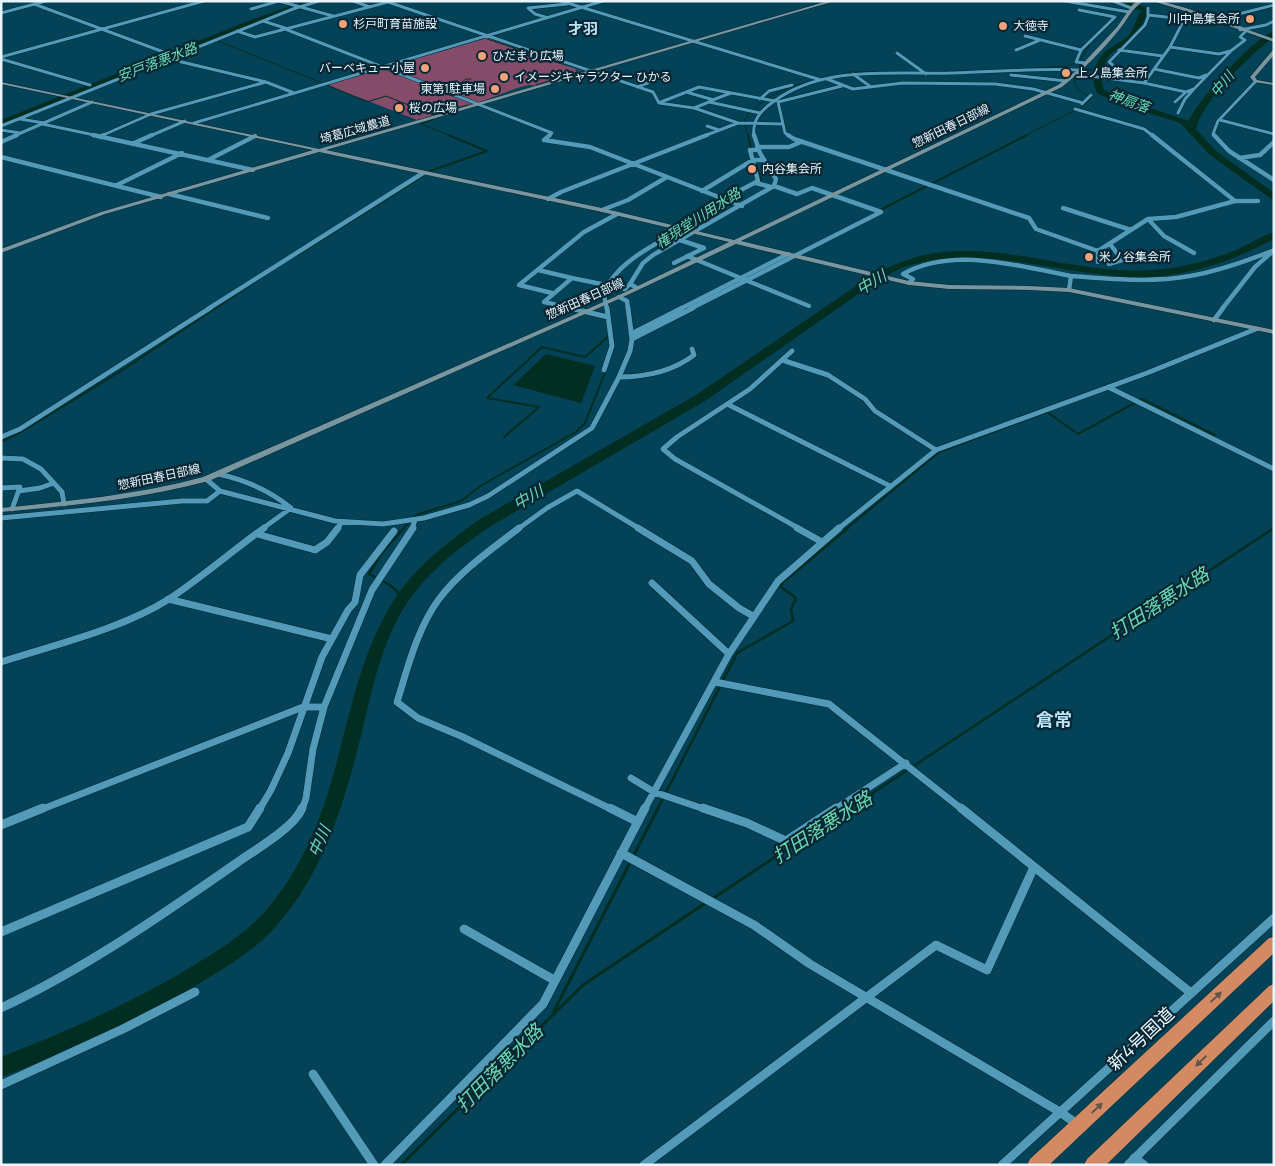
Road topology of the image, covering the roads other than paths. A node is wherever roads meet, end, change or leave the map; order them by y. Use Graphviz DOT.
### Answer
graph roads {
  1 [pos="46,1"];
  2 [pos="204,1"];
  3 [pos="308,1"];
  4 [pos="319,1"];
  5 [pos="353,1"];
  6 [pos="561,1"];
  7 [pos="602,1"];
  8 [pos="833,1"];
  9 [pos="1065,1"];
  10 [pos="1113,1"];
  11 [pos="1142,1"];
  12 [pos="1154,1"];
  13 [pos="391,2"];
  14 [pos="34,3"];
  15 [pos="1123,3"];
  16 [pos="571,4"];
  17 [pos="1274,5"];
  18 [pos="298,6"];
  19 [pos="370,7"];
  20 [pos="582,7"];
  21 [pos="1131,8"];
  22 [pos="1148,8"];
  23 [pos="1261,8"];
  24 [pos="251,9"];
  25 [pos="1079,10"];
  26 [pos="1120,10"];
  27 [pos="1267,10"];
  28 [pos="1,12"];
  29 [pos="1199,13"];
  30 [pos="1148,15"];
  31 [pos="334,16"];
  32 [pos="547,18"];
  33 [pos="1184,19"];
  34 [pos="1217,20"];
  35 [pos="263,21"];
  36 [pos="1274,21"];
  37 [pos="100,29"];
  38 [pos="286,29"];
  39 [pos="1244,31"];
  40 [pos="237,32"];
  41 [pos="486,36"];
  42 [pos="1025,36"];
  43 [pos="1040,40"];
  44 [pos="1274,41"];
  45 [pos="694,42"];
  46 [pos="1170,47"];
  47 [pos="1016,50"];
  48 [pos="1081,50"];
  49 [pos="1119,50"];
  50 [pos="1232,51"];
  51 [pos="897,53"];
  52 [pos="1273,54"];
  53 [pos="1163,56"];
  54 [pos="168,57"];
  55 [pos="1,58"];
  56 [pos="1086,63"];
  57 [pos="382,67"];
  58 [pos="1154,70"];
  59 [pos="589,71"];
  60 [pos="1076,72"];
  61 [pos="845,73"];
  62 [pos="927,73"];
  63 [pos="979,73"];
  64 [pos="853,74"];
  65 [pos="1208,74"];
  66 [pos="815,78"];
  67 [pos="827,79"];
  68 [pos="655,80"];
  69 [pos="822,80"];
  70 [pos="1122,80"];
  71 [pos="1256,80"];
  72 [pos="1066,81"];
  73 [pos="266,82"];
  74 [pos="1,83"];
  75 [pos="936,83"];
  76 [pos="1144,83"];
  77 [pos="985,84"];
  78 [pos="1274,84"];
  79 [pos="90,85"];
  80 [pos="842,86"];
  81 [pos="637,87"];
  82 [pos="871,87"];
  83 [pos="1194,89"];
  84 [pos="686,92"];
  85 [pos="1186,92"];
  86 [pos="294,93"];
  87 [pos="730,93"];
  88 [pos="1047,93"];
  89 [pos="1091,95"];
  90 [pos="68,97"];
  91 [pos="760,99"];
  92 [pos="714,100"];
  93 [pos="772,101"];
  94 [pos="92,102"];
  95 [pos="708,102"];
  96 [pos="778,102"];
  97 [pos="1084,102"];
  98 [pos="1175,102"];
  99 [pos="660,103"];
  100 [pos="478,104"];
  101 [pos="694,108"];
  102 [pos="760,113"];
  103 [pos="1178,113"];
  104 [pos="150,114"];
  105 [pos="18,119"];
  106 [pos="1220,120"];
  107 [pos="185,121"];
  108 [pos="194,123"];
  109 [pos="738,123"];
  110 [pos="754,123"];
  111 [pos="43,124"];
  112 [pos="783,124"];
  113 [pos="1,126"];
  114 [pos="707,126"];
  115 [pos="1,130"];
  116 [pos="719,130"];
  117 [pos="20,134"];
  118 [pos="1274,134"];
  119 [pos="255,136"];
  120 [pos="100,137"];
  121 [pos="1,142"];
  122 [pos="801,142"];
  123 [pos="1274,142"];
  124 [pos="132,144"];
  125 [pos="757,148"];
  126 [pos="320,150"];
  127 [pos="182,153"];
  128 [pos="1,157"];
  129 [pos="1239,158"];
  130 [pos="210,159"];
  131 [pos="753,160"];
  132 [pos="763,160"];
  133 [pos="634,165"];
  134 [pos="253,170"];
  135 [pos="886,170"];
  136 [pos="423,173"];
  137 [pos="1274,174"];
  138 [pos="1266,175"];
  139 [pos="667,177"];
  140 [pos="1274,180"];
  141 [pos="756,183"];
  142 [pos="116,185"];
  143 [pos="773,187"];
  144 [pos="702,191"];
  145 [pos="169,194"];
  146 [pos="834,195"];
  147 [pos="161,196"];
  148 [pos="548,199"];
  149 [pos="724,199"];
  150 [pos="1235,201"];
  151 [pos="1258,201"];
  152 [pos="742,206"];
  153 [pos="1063,208"];
  154 [pos="602,210"];
  155 [pos="617,214"];
  156 [pos="268,218"];
  157 [pos="1148,219"];
  158 [pos="685,230"];
  159 [pos="1131,230"];
  160 [pos="696,232"];
  161 [pos="680,240"];
  162 [pos="736,242"];
  163 [pos="1110,244"];
  164 [pos="1274,250"];
  165 [pos="1,251"];
  166 [pos="1098,251"];
  167 [pos="1194,253"];
  168 [pos="788,254"];
  169 [pos="687,256"];
  170 [pos="796,256"];
  171 [pos="697,261"];
  172 [pos="1098,262"];
  173 [pos="674,263"];
  174 [pos="1109,264"];
  175 [pos="538,270"];
  176 [pos="1071,276"];
  177 [pos="572,278"];
  178 [pos="739,279"];
  179 [pos="746,281"];
  180 [pos="907,283"];
  181 [pos="630,284"];
  182 [pos="609,286"];
  183 [pos="637,288"];
  184 [pos="1069,290"];
  185 [pos="552,293"];
  186 [pos="619,296"];
  187 [pos="607,302"];
  188 [pos="809,306"];
  189 [pos="584,312"];
  190 [pos="608,317"];
  191 [pos="1214,320"];
  192 [pos="1256,328"];
  193 [pos="1274,332"];
  194 [pos="632,336"];
  195 [pos="692,349"];
  196 [pos="792,351"];
  197 [pos="785,361"];
  198 [pos="604,370"];
  199 [pos="619,377"];
  200 [pos="1108,386"];
  201 [pos="727,404"];
  202 [pos="1,437"];
  203 [pos="936,450"];
  204 [pos="1,458"];
  205 [pos="1274,469"];
  206 [pos="218,474"];
  207 [pos="206,479"];
  208 [pos="54,483"];
  209 [pos="890,486"];
  210 [pos="1,488"];
  211 [pos="19,491"];
  212 [pos="220,491"];
  213 [pos="64,504"];
  214 [pos="291,508"];
  215 [pos="12,509"];
  216 [pos="1,510"];
  217 [pos="1,518"];
  218 [pos="415,520"];
  219 [pos="342,522"];
  220 [pos="394,532"];
  221 [pos="257,534"];
  222 [pos="822,542"];
  223 [pos="652,583"];
  224 [pos="168,599"];
  225 [pos="753,616"];
  226 [pos="332,639"];
  227 [pos="729,654"];
  228 [pos="1,662"];
  229 [pos="715,682"];
  230 [pos="303,707"];
  231 [pos="324,707"];
  232 [pos="906,763"];
  233 [pos="631,778"];
  234 [pos="654,792"];
  235 [pos="638,822"];
  236 [pos="1,826"];
  237 [pos="622,853"];
  238 [pos="1034,867"];
  239 [pos="1274,918"];
  240 [pos="464,929"];
  241 [pos="1,932"];
  242 [pos="1274,943"];
  243 [pos="554,980"];
  244 [pos="1274,991"];
  245 [pos="195,992"];
  246 [pos="1191,993"];
  247 [pos="866,997"];
  248 [pos="1,1008"];
  249 [pos="1274,1020"];
  250 [pos="313,1074"];
  251 [pos="1,1085"];
  252 [pos="1060,1112"];
  253 [pos="1078,1125"];
  254 [pos="1131,1162"];
  255 [pos="374,1165"];
  256 [pos="385,1165"];
  257 [pos="644,1165"];
  258 [pos="1002,1165"];
  259 [pos="1036,1165"];
  260 [pos="1093,1165"];
  261 [pos="1144,1165"];
  1 -- 14 [label="street"];
  2 -- 37 [label="street"];
  3 -- 18 [label="street"];
  4 -- 18 [label="street"];
  5 -- 19 [label="street"];
  6 -- 16 [label="street"];
  7 -- 20 [label="street"];
  8 -- 45 [label="street, 埼葛広域農道"];
  9 -- 26 [label="street"];
  10 -- 15 [label="street"];
  11 -- 21 [label="street"];
  12 -- 29 [label="street"];
  13 -- 19 [label="street"];
  13 -- 41 [label="street"];
  14 -- 28 [label="street"];
  14 -- 37 [label="street"];
  15 -- 21 [label="street"];
  15 -- 26 [label="street"];
  16 -- 20 [label="street"];
  16 -- 32 [label="street"];
  17 -- 23 [label="street"];
  18 -- 24 [label="street"];
  18 -- 31 [label="street"];
  18 -- 35 [label="street"];
  18 -- 54 [label="street"];
  19 -- 31 [label="street"];
  20 -- 32 [label="street"];
  20 -- 45 [label="street"];
  21 -- 26 [label="street"];
  21 -- 56 [label="main road, 惣新田春日部線"];
  22 -- 30 [label="street"];
  23 -- 27 [label="street"];
  23 -- 34 [label="street"];
  25 -- 48 [label="street"];
  29 -- 33 [label="street"];
  29 -- 34 [label="street"];
  30 -- 33 [label="street"];
  30 -- 49 [label="street"];
  31 -- 38 [label="street"];
  32 -- 41 [label="street"];
  33 -- 46 [label="street"];
  34 -- 39 [label="street"];
  35 -- 38 [label="street"];
  35 -- 40 [label="street"];
  36 -- 39 [label="street"];
  37 -- 54 [label="street"];
  37 -- 55 [label="street"];
  38 -- 40 [label="street"];
  38 -- 57 [label="street"];
  39 -- 44 [label="street"];
  39 -- 50 [label="street"];
  40 -- 54 [label="street"];
  41 -- 57 [label="street"];
  41 -- 59 [label="street"];
  42 -- 43 [label="street"];
  43 -- 47 [label="street"];
  43 -- 48 [label="street"];
  45 -- 59 [label="street, 埼葛広域農道"];
  45 -- 66 [label="street"];
  46 -- 50 [label="street"];
  46 -- 53 [label="street"];
  48 -- 56 [label="street"];
  49 -- 53 [label="street"];
  49 -- 70 [label="street"];
  50 -- 65 [label="street"];
  51 -- 62 [label="street"];
  52 -- 71 [label="street"];
  53 -- 58 [label="street"];
  54 -- 73 [label="street"];
  54 -- 79 [label="street"];
  54 -- 90 [label="street"];
  55 -- 79 [label="street"];
  56 -- 60 [label="main road, 惣新田春日部線"];
  57 -- 86 [label="street"];
  57 -- 100 [label="street"];
  58 -- 65 [label="street"];
  58 -- 76 [label="street"];
  59 -- 81 [label="street"];
  59 -- 100 [label="street, 埼葛広域農道"];
  60 -- 63 [label="street"];
  60 -- 70 [label="street"];
  60 -- 72 [label="main road, 惣新田春日部線"];
  61 -- 62 [label="street"];
  61 -- 64 [label="street"];
  61 -- 66 [label="street"];
  61 -- 67 [label="street"];
  62 -- 63 [label="street"];
  62 -- 64 [label="street"];
  62 -- 75 [label="street"];
  63 -- 72 [label="street"];
  63 -- 77 [label="street"];
  64 -- 82 [label="street"];
  65 -- 83 [label="street"];
  66 -- 69 [label="street"];
  66 -- 91 [label="street"];
  67 -- 69 [label="street"];
  67 -- 80 [label="street"];
  68 -- 81 [label="street"];
  69 -- 93 [label="street"];
  70 -- 76 [label="street"];
  71 -- 78 [label="street"];
  71 -- 106 [label="street"];
  72 -- 88 [label="main road, 惣新田春日部線"];
  73 -- 86 [label="street"];
  73 -- 104 [label="street"];
  74 -- 90 [label="street"];
  75 -- 77 [label="street"];
  75 -- 82 [label="street"];
  76 -- 85 [label="street"];
  77 -- 88 [label="street"];
  79 -- 90 [label="street"];
  80 -- 82 [label="street"];
  80 -- 96 [label="street"];
  81 -- 99 [label="street"];
  83 -- 85 [label="street"];
  83 -- 103 [label="street"];
  84 -- 87 [label="street"];
  84 -- 92 [label="street"];
  84 -- 99 [label="street"];
  85 -- 98 [label="street"];
  86 -- 108 [label="street"];
  87 -- 91 [label="street"];
  87 -- 92 [label="street"];
  88 -- 97 [label="street"];
  88 -- 135 [label="main road, 惣新田春日部線"];
  89 -- 97 [label="street"];
  90 -- 94 [label="street"];
  90 -- 105 [label="street"];
  91 -- 93 [label="street"];
  92 -- 95 [label="street"];
  93 -- 96 [label="street"];
  93 -- 102 [label="street"];
  94 -- 104 [label="street"];
  94 -- 111 [label="street"];
  95 -- 101 [label="street"];
  95 -- 102 [label="street"];
  96 -- 112 [label="street"];
  97 -- 150 [label="street"];
  99 -- 101 [label="street"];
  100 -- 126 [label="street, 埼葛広域農道"];
  100 -- 133 [label="street"];
  101 -- 109 [label="street"];
  102 -- 110 [label="street"];
  104 -- 107 [label="street"];
  104 -- 120 [label="street"];
  105 -- 111 [label="street"];
  105 -- 113 [label="street"];
  106 -- 118 [label="street"];
  106 -- 129 [label="street"];
  107 -- 108 [label="street"];
  107 -- 124 [label="street"];
  108 -- 119 [label="street"];
  109 -- 110 [label="street"];
  109 -- 116 [label="street"];
  110 -- 112 [label="street"];
  110 -- 125 [label="street"];
  111 -- 117 [label="street"];
  111 -- 120 [label="street"];
  112 -- 122 [label="street"];
  114 -- 116 [label="street"];
  115 -- 117 [label="street"];
  116 -- 133 [label="street"];
  117 -- 121 [label="street"];
  119 -- 126 [label="street"];
  119 -- 130 [label="street"];
  120 -- 124 [label="street"];
  122 -- 125 [label="street"];
  122 -- 135 [label="street"];
  123 -- 129 [label="street"];
  124 -- 127 [label="street"];
  125 -- 131 [label="street"];
  125 -- 132 [label="street"];
  126 -- 134 [label="street, 埼葛広域農道"];
  126 -- 136 [label="street"];
  127 -- 130 [label="street"];
  127 -- 142 [label="street"];
  128 -- 142 [label="street"];
  129 -- 138 [label="street"];
  130 -- 134 [label="street"];
  131 -- 132 [label="street"];
  131 -- 141 [label="street"];
  131 -- 144 [label="street"];
  132 -- 143 [label="street"];
  133 -- 139 [label="street"];
  133 -- 148 [label="street"];
  134 -- 145 [label="street, 埼葛広域農道"];
  135 -- 146 [label="main road, 惣新田春日部線"];
  135 -- 166 [label="street"];
  136 -- 148 [label="street"];
  136 -- 202 [label="street"];
  137 -- 138 [label="street"];
  138 -- 140 [label="street"];
  139 -- 144 [label="street"];
  139 -- 154 [label="street"];
  141 -- 143 [label="street"];
  141 -- 149 [label="street"];
  142 -- 147 [label="street"];
  143 -- 146 [label="street"];
  143 -- 152 [label="street"];
  144 -- 149 [label="street"];
  145 -- 147 [label="street, 埼葛広域農道"];
  145 -- 156 [label="street"];
  146 -- 162 [label="main road, 惣新田春日部線"];
  146 -- 170 [label="street"];
  147 -- 165 [label="street, 埼葛広域農道"];
  148 -- 154 [label="street"];
  149 -- 152 [label="street"];
  149 -- 158 [label="street"];
  150 -- 151 [label="street"];
  150 -- 157 [label="street"];
  152 -- 160 [label="street"];
  153 -- 159 [label="street"];
  154 -- 155 [label="street"];
  155 -- 158 [label="street"];
  155 -- 175 [label="street"];
  157 -- 159 [label="street"];
  157 -- 167 [label="street"];
  158 -- 160 [label="street"];
  158 -- 182 [label="street"];
  159 -- 163 [label="street"];
  160 -- 161 [label="street"];
  160 -- 162 [label="street"];
  161 -- 169 [label="street"];
  161 -- 181 [label="street"];
  162 -- 168 [label="street"];
  162 -- 171 [label="main road, 惣新田春日部線"];
  163 -- 166 [label="street"];
  163 -- 174 [label="street"];
  164 -- 176 [label="street"];
  164 -- 191 [label="street"];
  166 -- 172 [label="street"];
  168 -- 170 [label="street"];
  168 -- 178 [label="street"];
  169 -- 171 [label="street"];
  169 -- 173 [label="street"];
  170 -- 179 [label="street"];
  170 -- 180 [label="street"];
  171 -- 178 [label="street"];
  171 -- 183 [label="main road, 惣新田春日部線"];
  175 -- 177 [label="street"];
  175 -- 185 [label="street"];
  176 -- 180 [label="street"];
  176 -- 184 [label="street"];
  177 -- 182 [label="street"];
  177 -- 185 [label="street"];
  178 -- 179 [label="street"];
  178 -- 194 [label="street"];
  179 -- 188 [label="street"];
  179 -- 194 [label="street"];
  180 -- 184 [label="street"];
  181 -- 182 [label="street"];
  181 -- 183 [label="street"];
  182 -- 187 [label="street"];
  183 -- 186 [label="main road, 惣新田春日部線"];
  184 -- 191 [label="street"];
  185 -- 189 [label="street"];
  186 -- 187 [label="main road, 惣新田春日部線"];
  186 -- 194 [label="street"];
  187 -- 189 [label="street, 惣新田春日部線"];
  187 -- 190 [label="street"];
  189 -- 190 [label="street"];
  189 -- 206 [label="street, 惣新田春日部線"];
  190 -- 198 [label="street"];
  191 -- 192 [label="street"];
  192 -- 193 [label="street"];
  192 -- 200 [label="street"];
  194 -- 199 [label="street"];
  195 -- 199 [label="street"];
  196 -- 201 [label="street"];
  197 -- 203 [label="street"];
  199 -- 218 [label="street"];
  200 -- 203 [label="street"];
  200 -- 205 [label="street"];
  201 -- 209 [label="street"];
  201 -- 222 [label="street"];
  203 -- 209 [label="street"];
  204 -- 208 [label="street"];
  206 -- 207 [label="street, 惣新田春日部線"];
  206 -- 214 [label="street"];
  207 -- 212 [label="street"];
  207 -- 213 [label="street, 惣新田春日部線"];
  208 -- 211 [label="street"];
  208 -- 213 [label="street"];
  209 -- 222 [label="street"];
  210 -- 211 [label="street"];
  211 -- 215 [label="street"];
  212 -- 214 [label="street"];
  212 -- 217 [label="street"];
  213 -- 215 [label="street, 惣新田春日部線"];
  214 -- 219 [label="street"];
  214 -- 221 [label="street"];
  215 -- 216 [label="street, 惣新田春日部線"];
  218 -- 219 [label="street"];
  218 -- 231 [label="street"];
  219 -- 221 [label="street"];
  220 -- 226 [label="street"];
  221 -- 224 [label="street"];
  222 -- 225 [label="street"];
  223 -- 227 [label="street"];
  224 -- 226 [label="street"];
  224 -- 228 [label="street"];
  225 -- 227 [label="street"];
  225 -- 235 [label="street"];
  226 -- 230 [label="street"];
  227 -- 229 [label="street"];
  229 -- 232 [label="street"];
  229 -- 234 [label="street"];
  230 -- 231 [label="street"];
  230 -- 236 [label="street"];
  230 -- 241 [label="street"];
  231 -- 248 [label="street"];
  232 -- 234 [label="street"];
  232 -- 238 [label="street"];
  233 -- 234 [label="street"];
  234 -- 235 [label="street"];
  235 -- 237 [label="street"];
  237 -- 243 [label="street"];
  237 -- 247 [label="street"];
  238 -- 246 [label="street"];
  238 -- 247 [label="street"];
  239 -- 246 [label="street"];
  240 -- 243 [label="street"];
  253 -- 242 [label="highway, 新4号国道, one-way"];
  243 -- 256 [label="street"];
  244 -- 260 [label="highway, one-way"];
  245 -- 251 [label="street"];
  246 -- 252 [label="street"];
  247 -- 252 [label="street"];
  247 -- 257 [label="street"];
  249 -- 254 [label="street"];
  250 -- 255 [label="street"];
  252 -- 253 [label="street"];
  252 -- 258 [label="street"];
  253 -- 259 [label="highway, 新4号国道"];
  254 -- 261 [label="street"];
}
